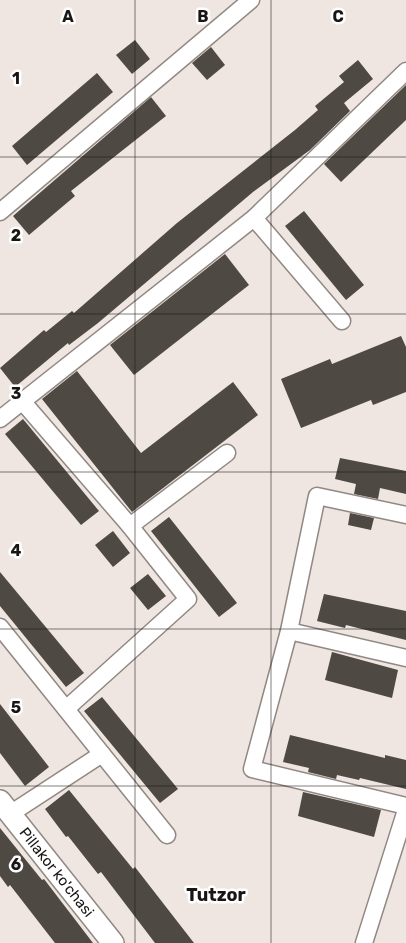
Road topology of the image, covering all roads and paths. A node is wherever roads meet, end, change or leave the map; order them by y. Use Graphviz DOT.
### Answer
graph roads {
  1 [pos="251,0"];
  2 [pos="406,71"];
  3 [pos="0,212"];
  4 [pos="254,218"];
  5 [pos="342,321"];
  6 [pos="22,401"];
  7 [pos="0,419"];
  8 [pos="227,453"];
  9 [pos="406,515"];
  10 [pos="130,526"];
  11 [pos="0,627"];
  12 [pos="289,631"];
  13 [pos="406,658"];
  14 [pos="66,709"];
  15 [pos="102,754"];
  16 [pos="5,808"];
  17 [pos="406,808"];
  18 [pos="167,836"];
  19 [pos="113,943"];
  20 [pos="364,943"];
  1 -- 3 [label="street"];
  2 -- 4 [label="street"];
  4 -- 5 [label="street"];
  4 -- 6 [label="street"];
  6 -- 7 [label="street"];
  6 -- 10 [label="street"];
  8 -- 10 [label="street"];
  9 -- 12 [label="street"];
  10 -- 14 [label="street"];
  11 -- 14 [label="street"];
  12 -- 13 [label="street"];
  12 -- 17 [label="street"];
  14 -- 15 [label="street"];
  15 -- 16 [label="street"];
  15 -- 18 [label="street"];
  16 -- 19 [label="street, Pillakor ko'chasi"];
  17 -- 20 [label="street"];
}
